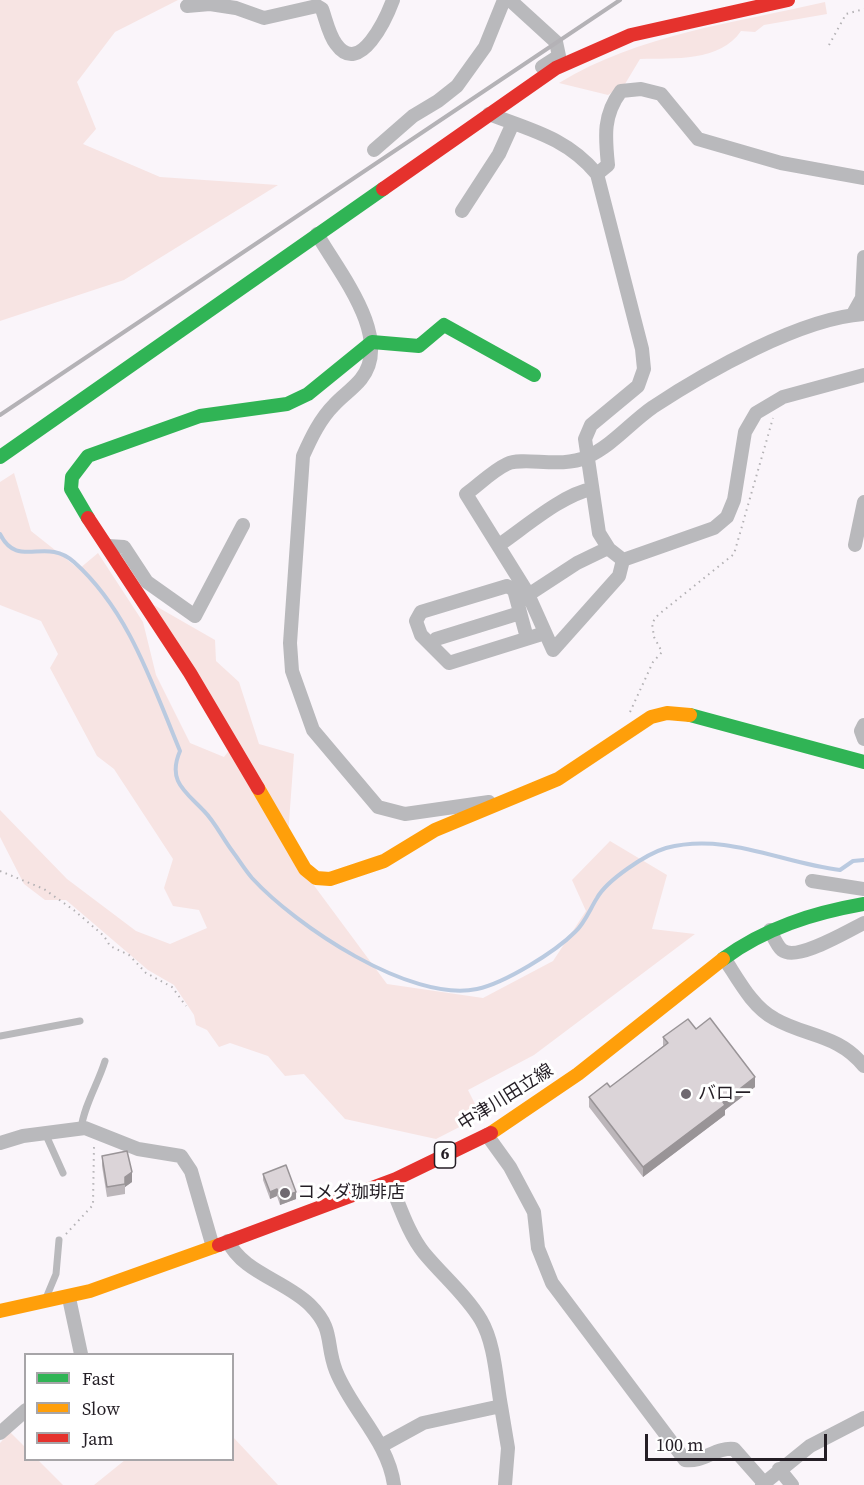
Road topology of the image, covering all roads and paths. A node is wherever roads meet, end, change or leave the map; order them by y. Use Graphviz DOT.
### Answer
graph roads {
  1 [pos="393,0"];
  2 [pos="504,0"];
  3 [pos="510,0"];
  4 [pos="788,0"];
  5 [pos="187,6"];
  6 [pos="864,9"];
  7 [pos="830,45"];
  8 [pos="542,78"];
  9 [pos="489,114"];
  10 [pos="513,123"];
  11 [pos="374,150"];
  12 [pos="597,174"];
  13 [pos="864,178"];
  14 [pos="462,211"];
  15 [pos="317,234"];
  16 [pos="864,257"];
  17 [pos="859,314"];
  18 [pos="372,342"];
  19 [pos="534,375"];
  20 [pos="864,375"];
  21 [pos="770,405"];
  22 [pos="0,457"];
  23 [pos="587,457"];
  24 [pos="592,489"];
  25 [pos="864,502"];
  26 [pos="243,525"];
  27 [pos="499,545"];
  28 [pos="855,545"];
  29 [pos="108,546"];
  30 [pos="608,548"];
  31 [pos="623,560"];
  32 [pos="528,595"];
  33 [pos="520,613"];
  34 [pos="545,633"];
  35 [pos="527,638"];
  36 [pos="431,645"];
  37 [pos="864,725"];
  38 [pos="628,732"];
  39 [pos="864,739"];
  40 [pos="864,762"];
  41 [pos="504,801"];
  42 [pos="0,871"];
  43 [pos="812,881"];
  44 [pos="864,889"];
  45 [pos="864,904"];
  46 [pos="864,923"];
  47 [pos="770,930"];
  48 [pos="724,958"];
  49 [pos="186,1006"];
  50 [pos="80,1021"];
  51 [pos="0,1036"];
  52 [pos="105,1061"];
  53 [pos="864,1066"];
  54 [pos="88,1130"];
  55 [pos="45,1133"];
  56 [pos="487,1135"];
  57 [pos="0,1143"];
  58 [pos="63,1173"];
  59 [pos="390,1182"];
  60 [pos="59,1240"];
  61 [pos="228,1241"];
  62 [pos="213,1247"];
  63 [pos="69,1298"];
  64 [pos="44,1304"];
  65 [pos="0,1311"];
  66 [pos="81,1353"];
  67 [pos="501,1406"];
  68 [pos="24,1412"];
  69 [pos="864,1418"];
  70 [pos="0,1433"];
  71 [pos="381,1446"];
  72 [pos="779,1469"];
  73 [pos="763,1484"];
  74 [pos="394,1485"];
  75 [pos="505,1485"];
  76 [pos="792,1485"];
  1 -- 5 [label="street"];
  2 -- 11 [label="street"];
  3 -- 8 [label="street"];
  4 -- 8 [label="street"];
  6 -- 7 [label="path"];
  8 -- 9 [label="street"];
  9 -- 10 [label="street"];
  9 -- 15 [label="street"];
  10 -- 12 [label="street"];
  10 -- 14 [label="street"];
  12 -- 13 [label="street"];
  12 -- 23 [label="street"];
  15 -- 18 [label="street"];
  15 -- 22 [label="street"];
  16 -- 17 [label="street"];
  17 -- 23 [label="street"];
  18 -- 19 [label="street"];
  18 -- 29 [label="street"];
  18 -- 41 [label="street"];
  20 -- 21 [label="street"];
  21 -- 31 [label="street"];
  21 -- 38 [label="path"];
  23 -- 24 [label="street"];
  23 -- 27 [label="street"];
  24 -- 27 [label="street"];
  24 -- 30 [label="street"];
  25 -- 28 [label="street"];
  26 -- 29 [label="street"];
  27 -- 32 [label="street"];
  29 -- 41 [label="street"];
  30 -- 31 [label="street"];
  30 -- 32 [label="street"];
  31 -- 34 [label="street"];
  32 -- 34 [label="street"];
  33 -- 35 [label="street"];
  33 -- 36 [label="street"];
  33 -- 36 [label="street"];
  34 -- 35 [label="street"];
  35 -- 36 [label="street"];
  37 -- 39 [label="street"];
  38 -- 40 [label="street"];
  38 -- 41 [label="street"];
  42 -- 49 [label="path"];
  43 -- 44 [label="street"];
  45 -- 47 [label="street, 中津川田立線 / 6"];
  46 -- 47 [label="street"];
  47 -- 48 [label="street, 中津川田立線 / 6"];
  48 -- 53 [label="street"];
  48 -- 56 [label="street, 中津川田立線 / 6"];
  50 -- 51 [label="lane"];
  52 -- 54 [label="lane"];
  54 -- 55 [label="street"];
  54 -- 60 [label="path"];
  54 -- 62 [label="street"];
  55 -- 57 [label="street"];
  55 -- 58 [label="lane"];
  56 -- 59 [label="street, 中津川田立線 / 6"];
  56 -- 73 [label="street"];
  59 -- 61 [label="street, 中津川田立線 / 6"];
  59 -- 67 [label="street"];
  60 -- 64 [label="lane"];
  61 -- 62 [label="street, 中津川田立線 / 6"];
  61 -- 71 [label="street"];
  62 -- 63 [label="street, 中津川田立線 / 6"];
  63 -- 64 [label="street, 中津川田立線 / 6"];
  63 -- 66 [label="street"];
  64 -- 65 [label="street, 中津川田立線 / 6"];
  67 -- 71 [label="street"];
  67 -- 75 [label="street"];
  68 -- 70 [label="street"];
  69 -- 72 [label="street"];
  71 -- 74 [label="street"];
  72 -- 73 [label="street"];
  72 -- 76 [label="street"];
}
